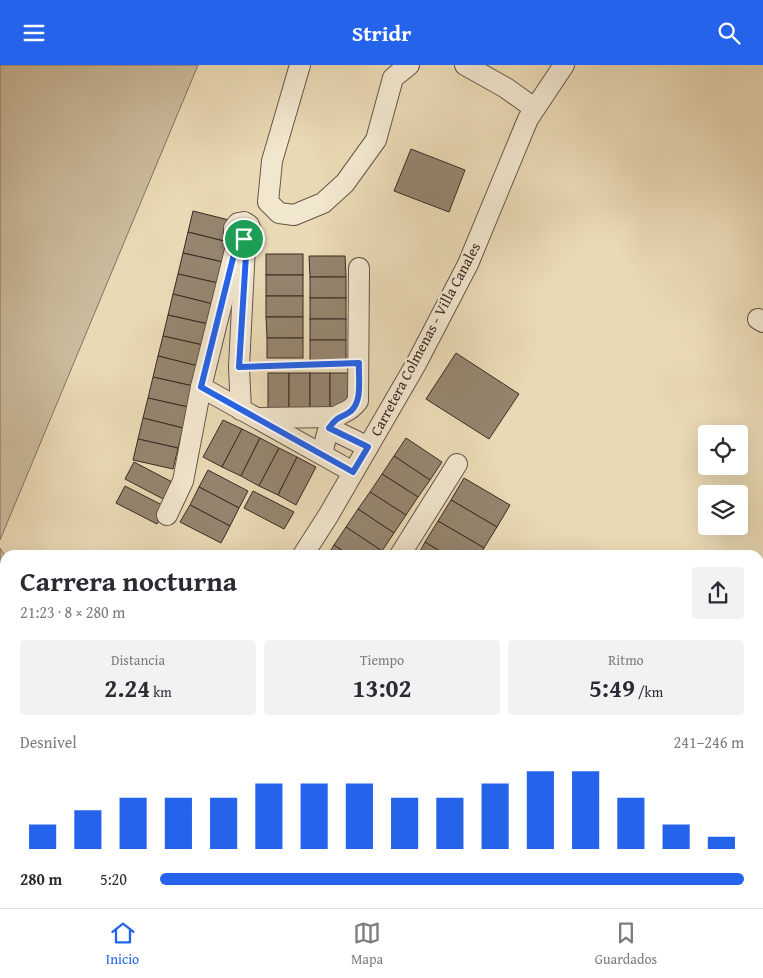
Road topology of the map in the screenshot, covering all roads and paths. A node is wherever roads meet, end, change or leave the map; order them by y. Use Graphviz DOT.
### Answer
graph roads {
  1 [pos="300,65"];
  2 [pos="408,65"];
  3 [pos="465,65"];
  4 [pos="564,65"];
  5 [pos="534,108"];
  6 [pos="359,268"];
  7 [pos="359,363"];
  8 [pos="239,367"];
  9 [pos="201,387"];
  10 [pos="250,414"];
  11 [pos="333,422"];
  12 [pos="368,447"];
  13 [pos="322,454"];
  14 [pos="457,464"];
  15 [pos="353,472"];
  16 [pos="167,515"];
  17 [pos="306,550"];
  18 [pos="403,550"];
  1 -- 2 [label="street"];
  3 -- 5 [label="street"];
  4 -- 5 [label="street, Carretera Colmenas - Villa Canales"];
  5 -- 12 [label="street, Carretera Colmenas - Villa Canales"];
  6 -- 7 [label="street"];
  7 -- 8 [label="path"];
  7 -- 11 [label="street"];
  8 -- 9 [label="street"];
  8 -- 10 [label="street"];
  9 -- 10 [label="street"];
  9 -- 16 [label="street"];
  10 -- 11 [label="street"];
  10 -- 13 [label="street"];
  11 -- 12 [label="street"];
  11 -- 13 [label="street"];
  12 -- 15 [label="street, Carretera Colmenas - Villa Canales"];
  13 -- 15 [label="street"];
  14 -- 18 [label="street"];
  15 -- 17 [label="street, Carretera Colmenas - Villa Canales"];
}
